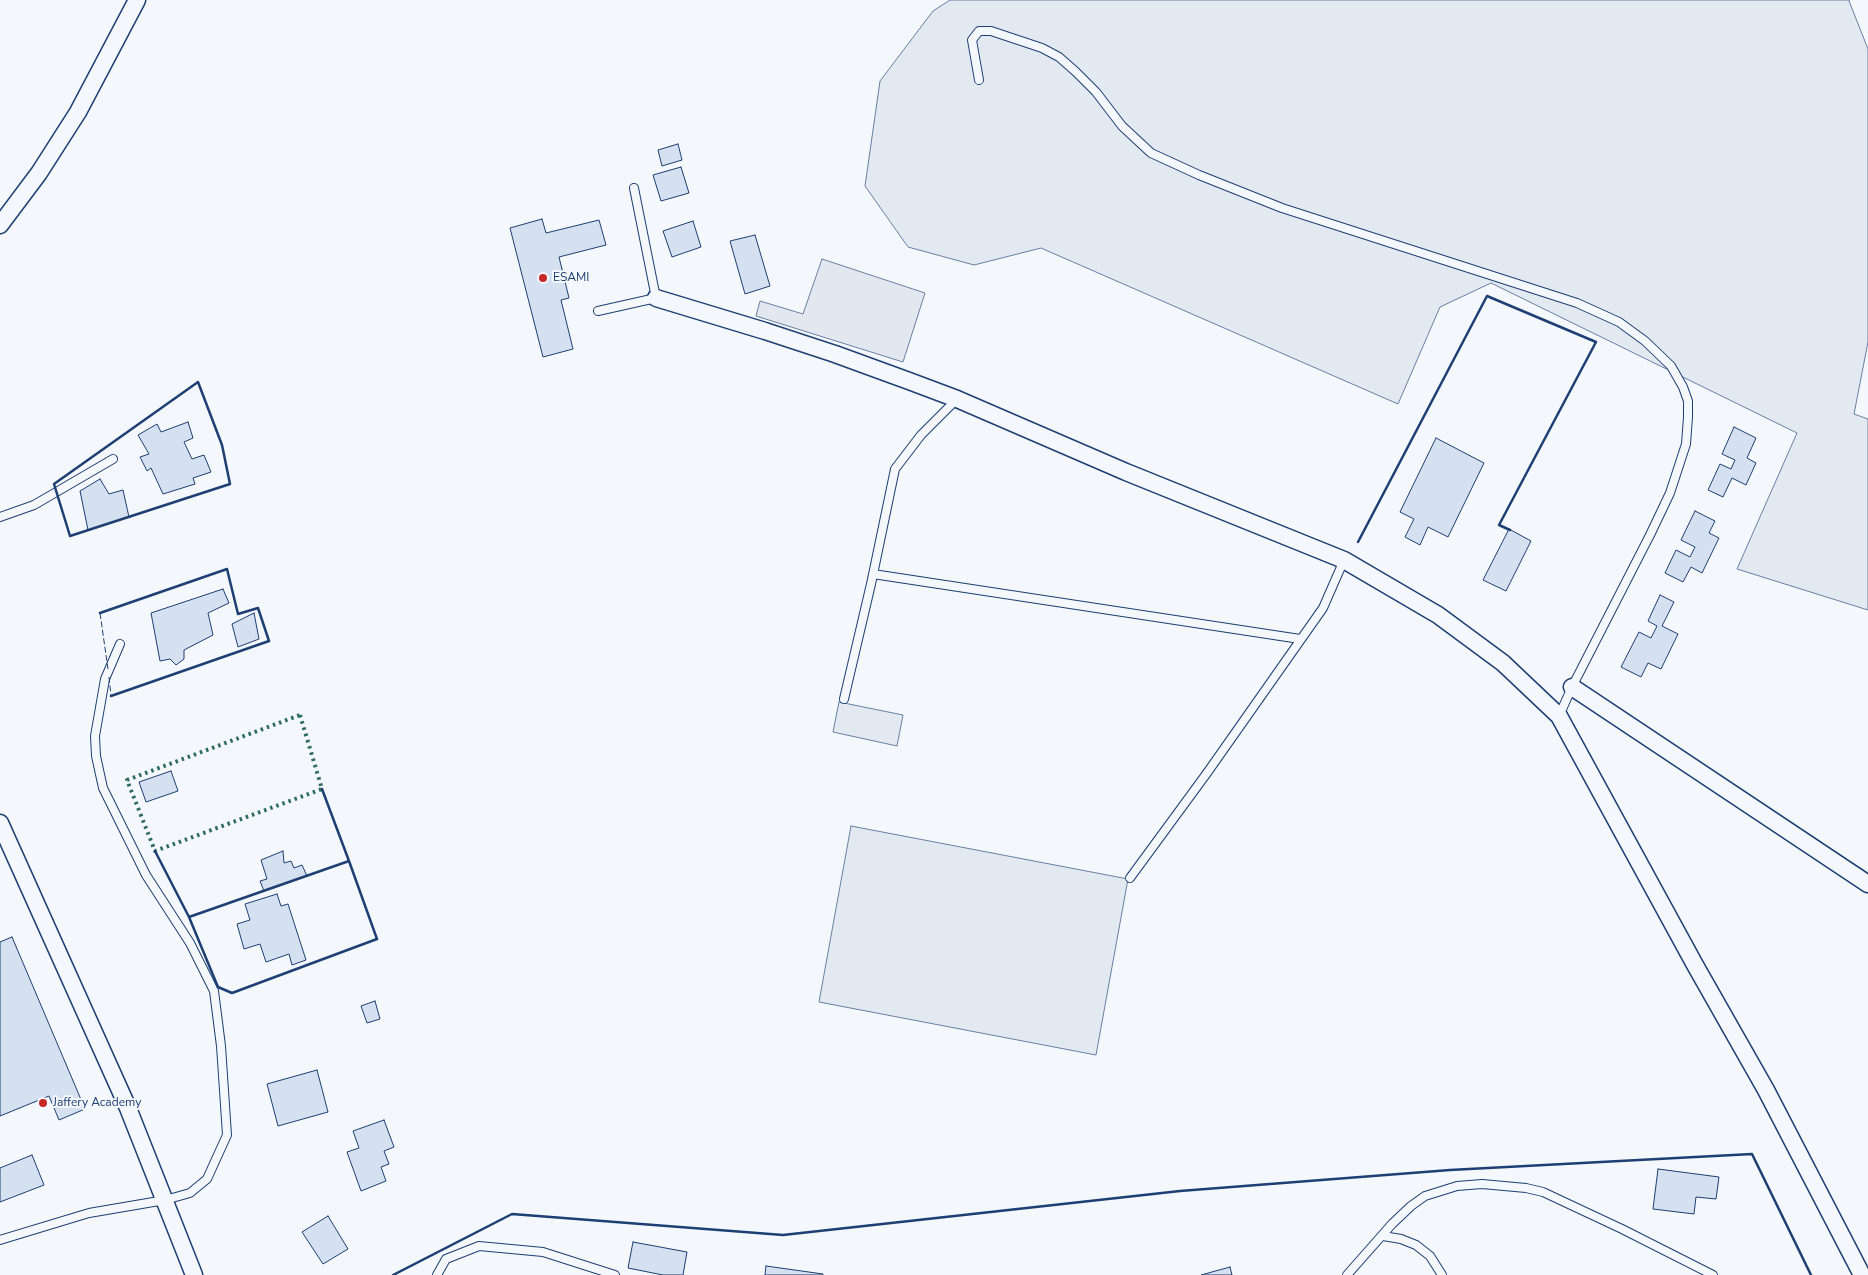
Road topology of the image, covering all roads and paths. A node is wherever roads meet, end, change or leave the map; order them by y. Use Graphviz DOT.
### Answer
graph roads {
  1 [pos="137,0"];
  2 [pos="979,80"];
  3 [pos="634,188"];
  4 [pos="0,225"];
  5 [pos="656,298"];
  6 [pos="598,311"];
  7 [pos="957,399"];
  8 [pos="113,459"];
  9 [pos="0,517"];
  10 [pos="1344,560"];
  11 [pos="873,574"];
  12 [pos="1300,640"];
  13 [pos="120,644"];
  14 [pos="1572,687"];
  15 [pos="844,698"];
  16 [pos="1559,716"];
  17 [pos="0,823"];
  18 [pos="1130,878"];
  19 [pos="1868,884"];
  20 [pos="165,1200"];
  21 [pos="1383,1236"];
  22 [pos="0,1240"];
  23 [pos="194,1275"];
  24 [pos="436,1275"];
  25 [pos="615,1275"];
  26 [pos="1347,1275"];
  27 [pos="1442,1275"];
  28 [pos="1713,1275"];
  29 [pos="1862,1275"];
  1 -- 4 [label="street"];
  2 -- 14 [label="lane"];
  3 -- 5 [label="lane"];
  5 -- 6 [label="lane"];
  5 -- 7 [label="street"];
  7 -- 10 [label="street"];
  7 -- 11 [label="lane"];
  8 -- 9 [label="lane"];
  10 -- 12 [label="lane"];
  10 -- 16 [label="street"];
  11 -- 12 [label="lane"];
  11 -- 15 [label="lane"];
  12 -- 18 [label="lane"];
  13 -- 20 [label="lane"];
  14 -- 16 [label="lane"];
  14 -- 19 [label="street"];
  16 -- 29 [label="street"];
  17 -- 20 [label="street"];
  20 -- 22 [label="lane"];
  20 -- 23 [label="street"];
  21 -- 26 [label="lane"];
  21 -- 27 [label="lane"];
  21 -- 28 [label="lane"];
  24 -- 25 [label="lane"];
}
